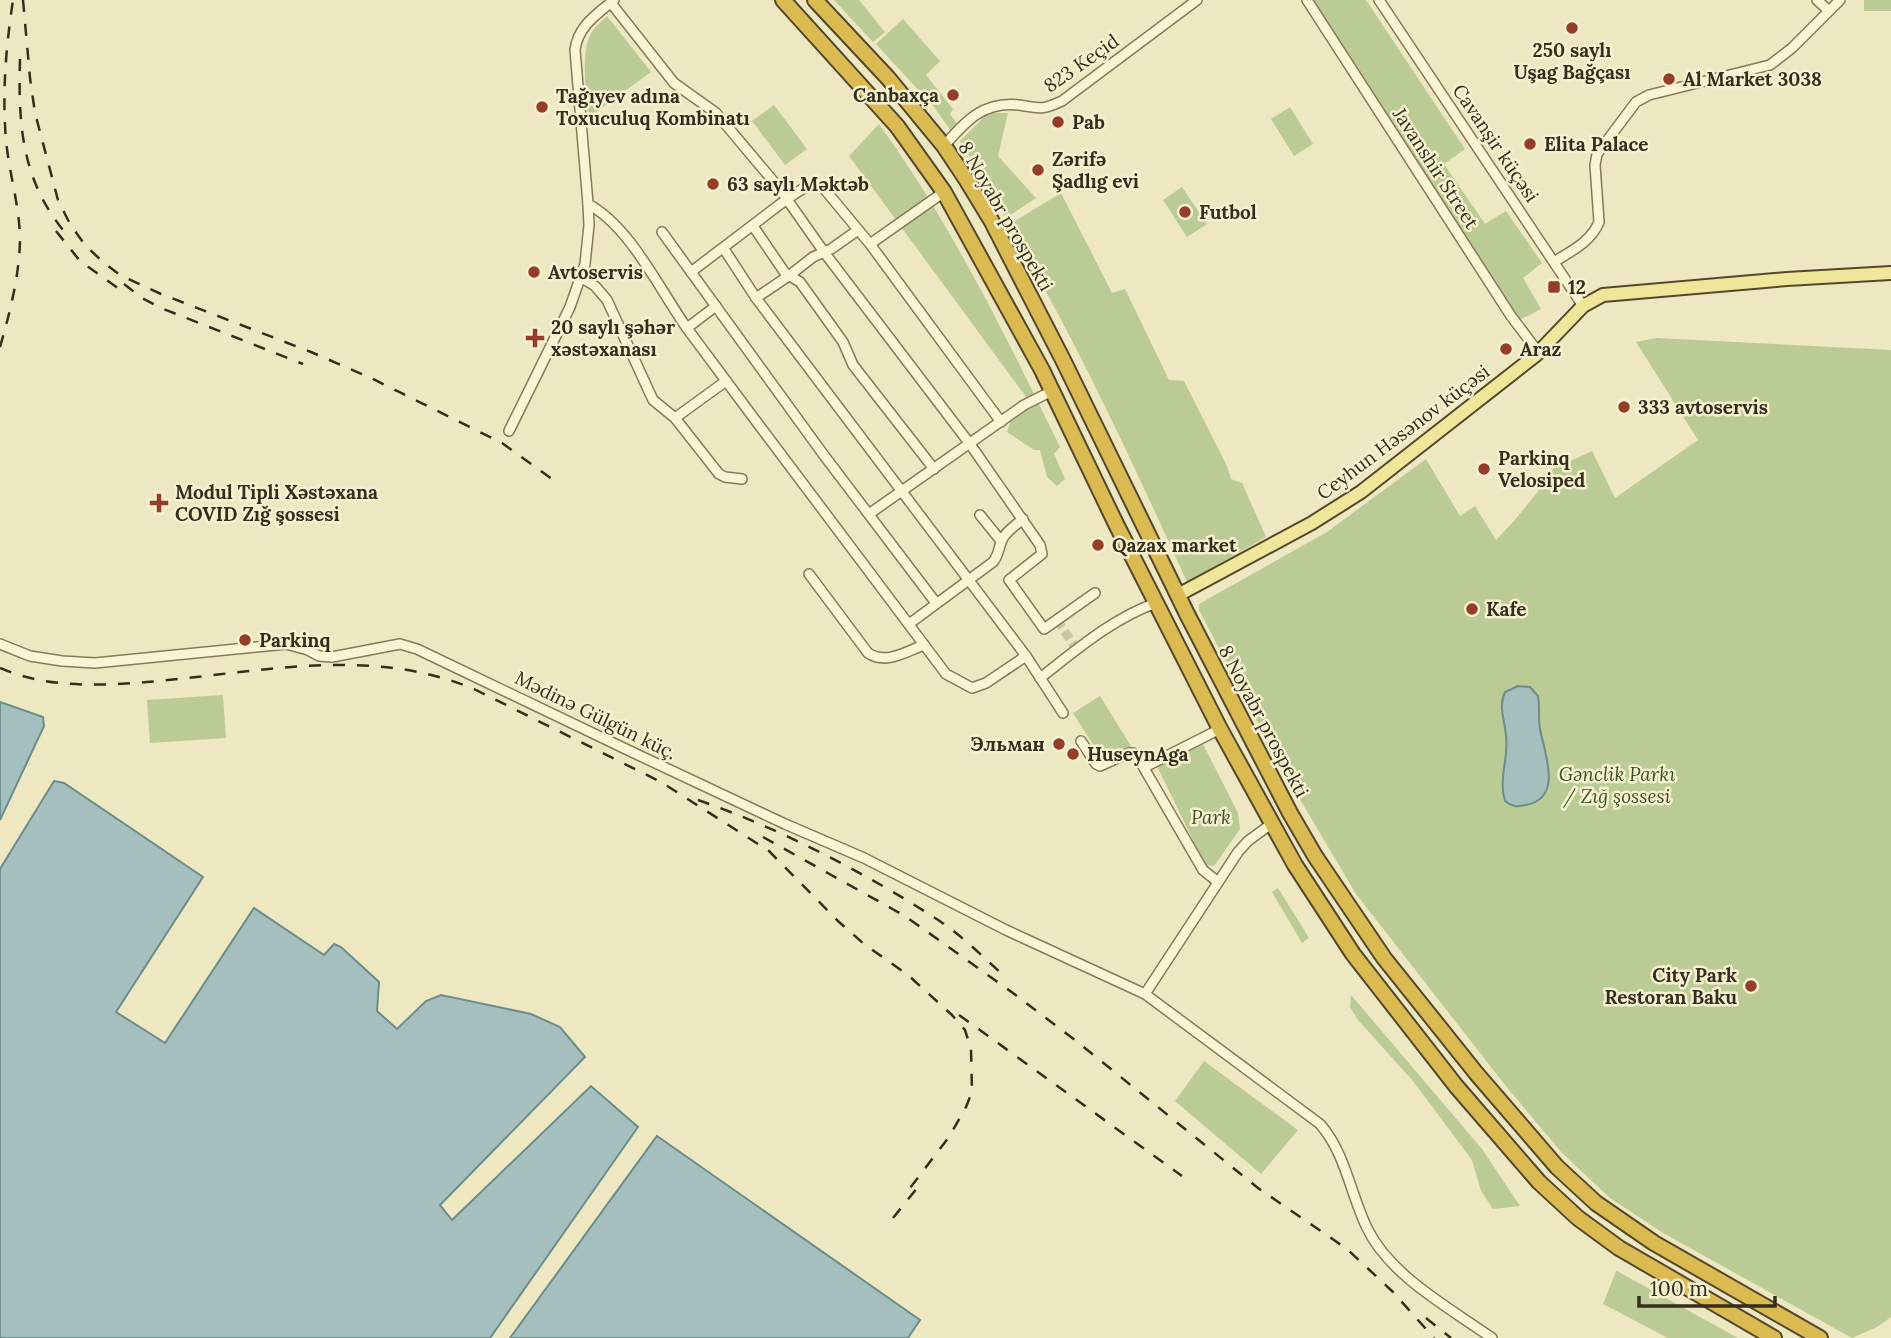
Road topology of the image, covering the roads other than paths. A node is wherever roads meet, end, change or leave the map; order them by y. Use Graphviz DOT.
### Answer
graph roads {
  1 [pos="783,0"];
  2 [pos="815,0"];
  3 [pos="1196,0"];
  4 [pos="1307,0"];
  5 [pos="1379,0"];
  6 [pos="1817,0"];
  7 [pos="1840,0"];
  8 [pos="613,1"];
  9 [pos="1829,12"];
  10 [pos="944,146"];
  11 [pos="944,192"];
  12 [pos="787,200"];
  13 [pos="588,204"];
  14 [pos="753,226"];
  15 [pos="858,230"];
  16 [pos="662,232"];
  17 [pos="870,244"];
  18 [pos="724,249"];
  19 [pos="824,252"];
  20 [pos="1554,262"];
  21 [pos="691,272"];
  22 [pos="1891,272"];
  23 [pos="790,275"];
  24 [pos="582,278"];
  25 [pos="756,298"];
  26 [pos="716,306"];
  27 [pos="1583,306"];
  28 [pos="687,328"];
  29 [pos="1539,353"];
  30 [pos="726,381"];
  31 [pos="1052,391"];
  32 [pos="675,418"];
  33 [pos="1001,422"];
  34 [pos="509,431"];
  35 [pos="970,444"];
  36 [pos="934,469"];
  37 [pos="743,479"];
  38 [pos="901,492"];
  39 [pos="869,514"];
  40 [pos="980,515"];
  41 [pos="1023,519"];
  42 [pos="1001,541"];
  43 [pos="808,574"];
  44 [pos="968,581"];
  45 [pos="1095,593"];
  46 [pos="1178,595"];
  47 [pos="936,603"];
  48 [pos="1156,603"];
  49 [pos="909,624"];
  50 [pos="0,644"];
  51 [pos="924,645"];
  52 [pos="1026,656"];
  53 [pos="1040,678"];
  54 [pos="1063,713"];
  55 [pos="1220,729"];
  56 [pos="1081,741"];
  57 [pos="1145,767"];
  58 [pos="1271,824"];
  59 [pos="1218,882"];
  60 [pos="1145,994"];
  61 [pos="1492,1338"];
  62 [pos="1774,1338"];
  63 [pos="1820,1338"];
  1 -- 11 [label="highway"];
  2 -- 10 [label="highway, 8 Noyabr prospekti"];
  3 -- 10 [label="street, 823 Keçid"];
  4 -- 29 [label="street, Javanshir Street"];
  5 -- 20 [label="street, Cavanşir küçəsi"];
  6 -- 9 [label="street"];
  7 -- 9 [label="street"];
  8 -- 12 [label="street"];
  8 -- 13 [label="street"];
  9 -- 20 [label="street"];
  10 -- 46 [label="highway, 8 Noyabr prospekti"];
  11 -- 17 [label="street"];
  11 -- 31 [label="highway"];
  12 -- 14 [label="street"];
  12 -- 15 [label="street"];
  12 -- 19 [label="street"];
  13 -- 24 [label="street"];
  13 -- 28 [label="street"];
  14 -- 18 [label="street"];
  14 -- 23 [label="street"];
  15 -- 17 [label="street"];
  15 -- 19 [label="street"];
  16 -- 21 [label="street"];
  17 -- 33 [label="street"];
  18 -- 21 [label="street"];
  18 -- 25 [label="street"];
  19 -- 23 [label="street"];
  19 -- 35 [label="street"];
  20 -- 27 [label="street, Cavanşir küçəsi"];
  21 -- 26 [label="street"];
  22 -- 27 [label="main road, Ceyhun Həsənov küçəsi"];
  23 -- 25 [label="street"];
  23 -- 36 [label="street"];
  24 -- 32 [label="street"];
  24 -- 34 [label="street"];
  25 -- 38 [label="street"];
  26 -- 28 [label="street"];
  26 -- 39 [label="street"];
  27 -- 29 [label="main road, Ceyhun Həsənov küçəsi"];
  28 -- 30 [label="street"];
  29 -- 46 [label="main road, Ceyhun Həsənov küçəsi"];
  30 -- 32 [label="street"];
  30 -- 49 [label="street"];
  31 -- 33 [label="street"];
  31 -- 48 [label="highway"];
  32 -- 37 [label="street"];
  33 -- 35 [label="street"];
  35 -- 36 [label="street"];
  35 -- 41 [label="street"];
  36 -- 38 [label="street"];
  38 -- 39 [label="street"];
  38 -- 44 [label="street"];
  39 -- 47 [label="street"];
  40 -- 42 [label="street"];
  41 -- 42 [label="street"];
  41 -- 45 [label="street"];
  42 -- 44 [label="street"];
  43 -- 51 [label="street"];
  44 -- 47 [label="street"];
  44 -- 52 [label="street"];
  46 -- 48 [label="highway"];
  46 -- 63 [label="highway, 8 Noyabr prospekti"];
  47 -- 49 [label="street"];
  48 -- 53 [label="street"];
  48 -- 55 [label="highway"];
  49 -- 51 [label="street"];
  50 -- 60 [label="street, Mədinə Gülgün küç."];
  51 -- 52 [label="street"];
  52 -- 53 [label="street"];
  53 -- 54 [label="street"];
  55 -- 57 [label="street"];
  55 -- 58 [label="highway"];
  56 -- 57 [label="street"];
  57 -- 59 [label="street"];
  58 -- 59 [label="street"];
  58 -- 62 [label="highway"];
  59 -- 60 [label="street"];
  60 -- 61 [label="street, Mədinə Gülgün küç."];
}
